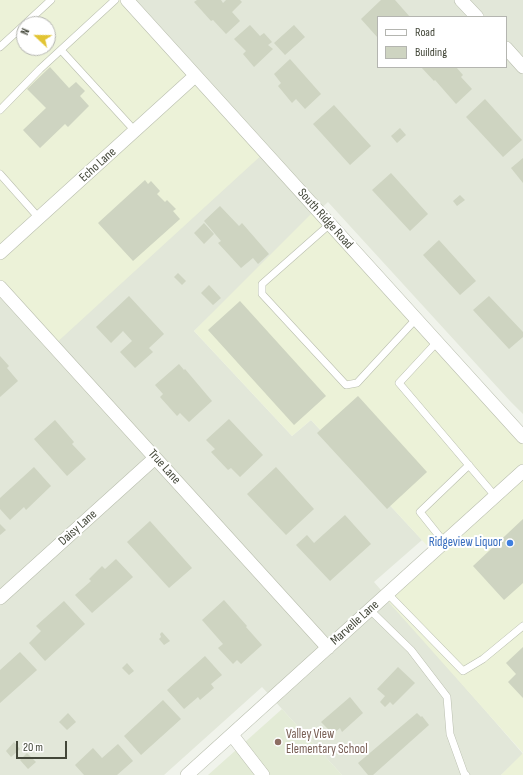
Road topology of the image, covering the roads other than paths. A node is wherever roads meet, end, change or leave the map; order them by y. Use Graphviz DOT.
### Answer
graph roads {
  1 [pos="51,0"];
  2 [pos="115,0"];
  3 [pos="127,0"];
  4 [pos="461,0"];
  5 [pos="34,16"];
  6 [pos="476,16"];
  7 [pos="16,33"];
  8 [pos="0,47"];
  9 [pos="507,49"];
  10 [pos="61,50"];
  11 [pos="523,67"];
  12 [pos="195,76"];
  13 [pos="0,110"];
  14 [pos="134,131"];
  15 [pos="0,174"];
  16 [pos="39,218"];
  17 [pos="330,224"];
  18 [pos="0,253"];
  19 [pos="0,287"];
  20 [pos="416,319"];
  21 [pos="437,342"];
  22 [pos="523,437"];
  23 [pos="155,458"];
  24 [pos="469,465"];
  25 [pos="523,471"];
  26 [pos="495,496"];
  27 [pos="444,542"];
  28 [pos="388,594"];
  29 [pos="0,598"];
  30 [pos="370,610"];
  31 [pos="523,626"];
  32 [pos="328,648"];
  33 [pos="232,735"];
  34 [pos="187,775"];
  35 [pos="263,775"];
  36 [pos="466,775"];
  1 -- 5 [label="lane"];
  2 -- 10 [label="lane"];
  3 -- 12 [label="street, South Ridge Road"];
  4 -- 6 [label="street"];
  7 -- 8 [label="lane"];
  9 -- 11 [label="street"];
  10 -- 13 [label="lane"];
  10 -- 14 [label="lane"];
  12 -- 14 [label="street, Echo Lane"];
  12 -- 17 [label="street, South Ridge Road"];
  14 -- 16 [label="street, Echo Lane"];
  15 -- 16 [label="lane"];
  16 -- 18 [label="street, Echo Lane"];
  17 -- 20 [label="street, South Ridge Road"];
  17 -- 20 [label="lane"];
  19 -- 23 [label="street, True Lane"];
  20 -- 21 [label="street, South Ridge Road"];
  21 -- 22 [label="street, South Ridge Road"];
  21 -- 24 [label="lane"];
  23 -- 29 [label="street, Daisy Lane"];
  23 -- 32 [label="street, True Lane"];
  24 -- 26 [label="lane"];
  24 -- 27 [label="lane"];
  25 -- 26 [label="street, Marvelle Lane"];
  26 -- 27 [label="street, Marvelle Lane"];
  27 -- 28 [label="street, Marvelle Lane"];
  28 -- 30 [label="street, Marvelle Lane"];
  28 -- 31 [label="lane"];
  30 -- 32 [label="street, Marvelle Lane"];
  30 -- 36 [label="lane"];
  32 -- 33 [label="street, Marvelle Lane"];
  33 -- 34 [label="street, Marvelle Lane"];
  33 -- 35 [label="street"];
}
